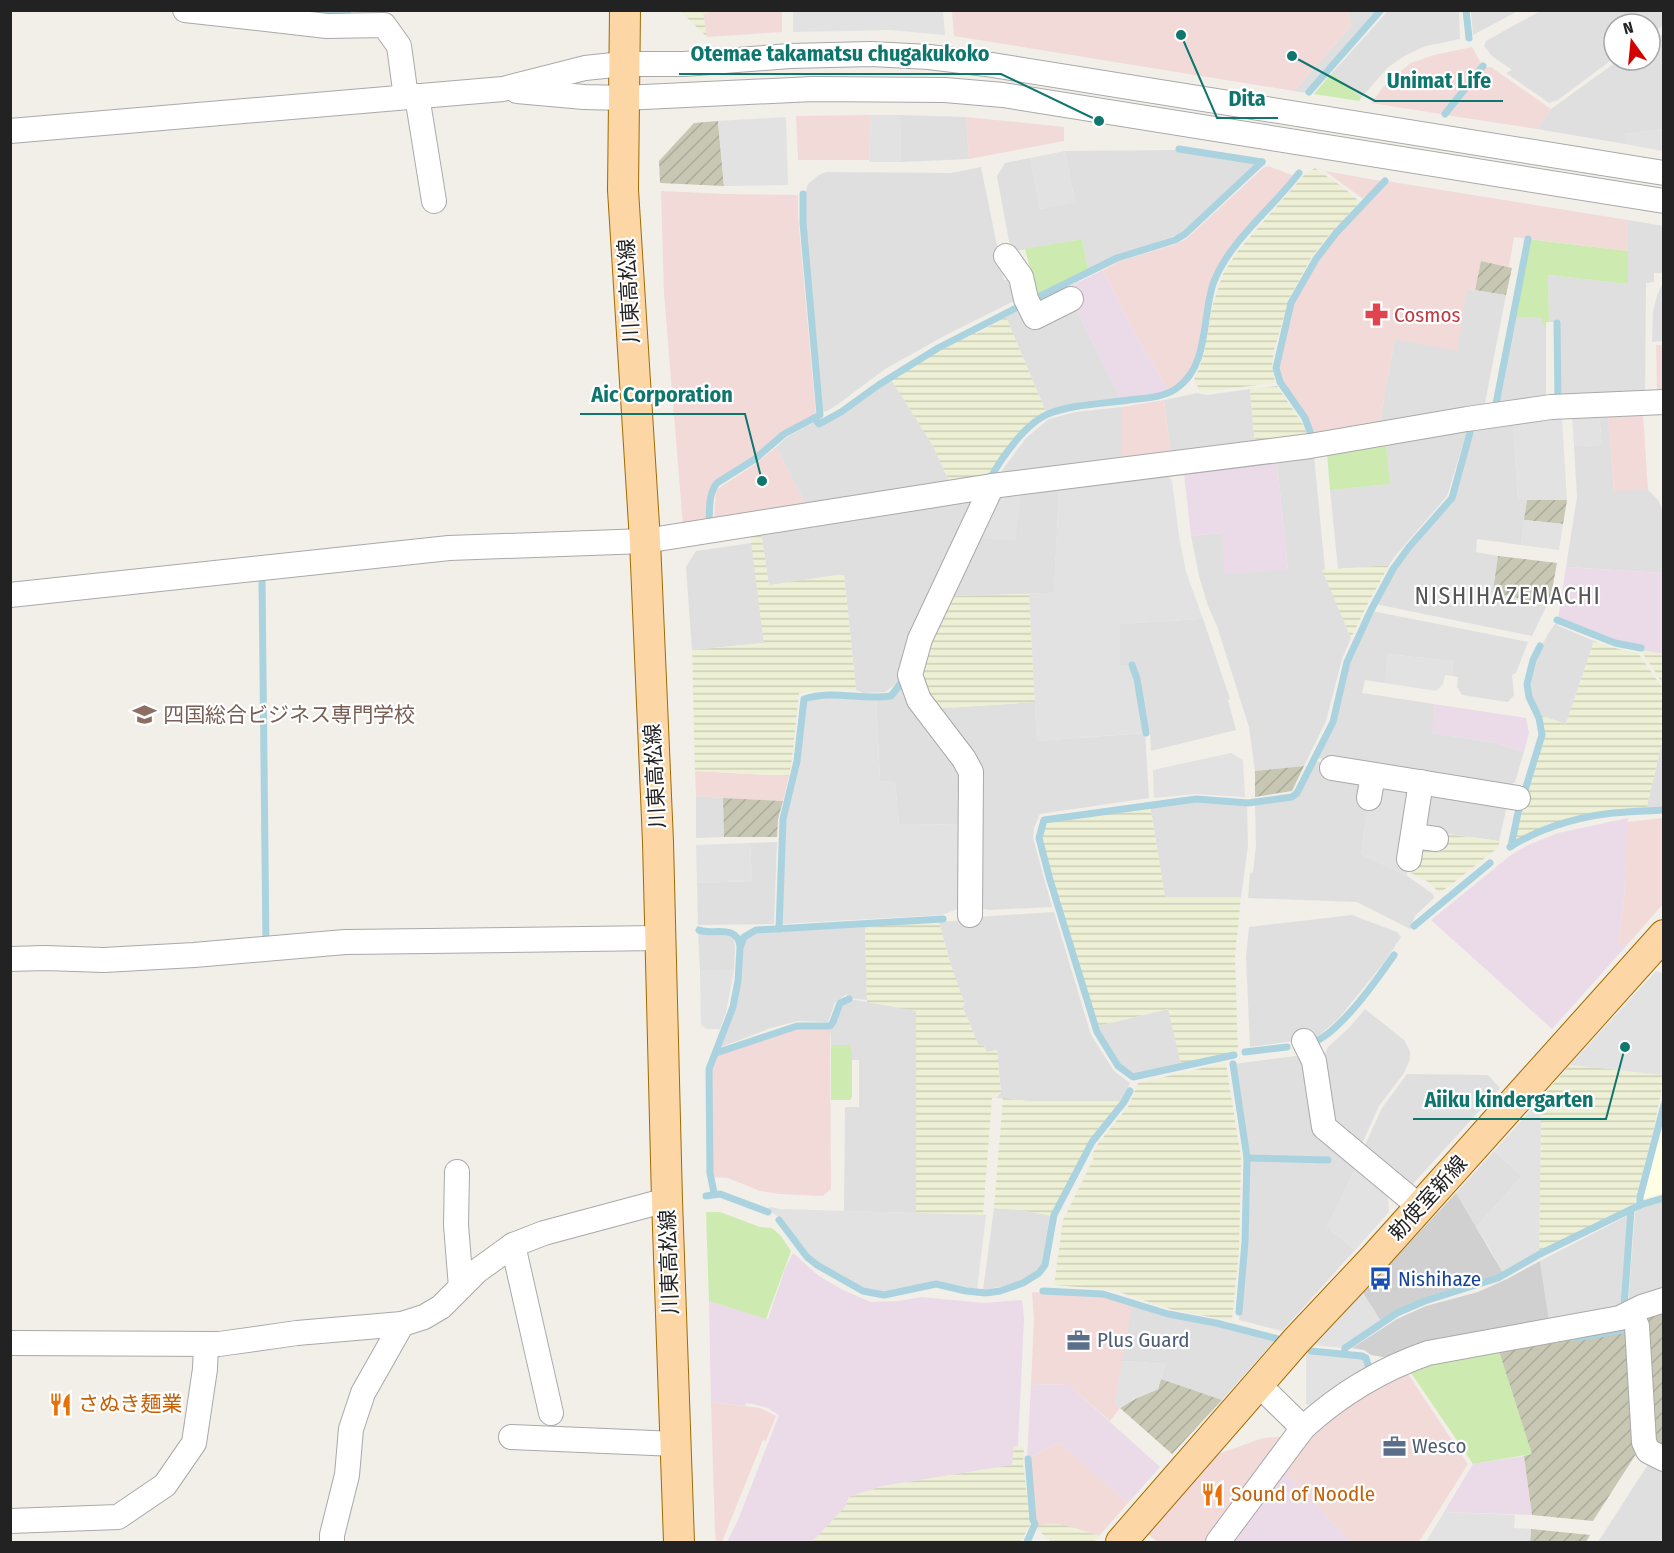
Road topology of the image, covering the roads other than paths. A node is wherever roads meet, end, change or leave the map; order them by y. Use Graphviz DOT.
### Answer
graph roads {
  1 [pos="185,10"];
  2 [pos="626,10"];
  3 [pos="623,64"];
  4 [pos="503,89"];
  5 [pos="411,97"];
  6 [pos="623,98"];
  7 [pos="10,131"];
  8 [pos="1664,173"];
  9 [pos="434,201"];
  10 [pos="1664,201"];
  11 [pos="1006,256"];
  12 [pos="1071,299"];
  13 [pos="1664,402"];
  14 [pos="992,486"];
  15 [pos="645,541"];
  16 [pos="10,595"];
  17 [pos="1332,768"];
  18 [pos="1421,782"];
  19 [pos="1518,798"];
  20 [pos="1420,845"];
  21 [pos="970,915"];
  22 [pos="1664,935"];
  23 [pos="660,938"];
  24 [pos="10,959"];
  25 [pos="1304,1041"];
  26 [pos="457,1172"];
  27 [pos="667,1200"];
  28 [pos="1420,1207"];
  29 [pos="513,1245"];
  30 [pos="461,1287"];
  31 [pos="1664,1300"];
  32 [pos="1631,1313"];
  33 [pos="402,1324"];
  34 [pos="10,1343"];
  35 [pos="206,1345"];
  36 [pos="1259,1385"];
  37 [pos="551,1413"];
  38 [pos="1304,1428"];
  39 [pos="511,1437"];
  40 [pos="676,1444"];
  41 [pos="1664,1459"];
  42 [pos="10,1521"];
  43 [pos="332,1542"];
  44 [pos="680,1542"];
  45 [pos="1121,1542"];
  46 [pos="1218,1542"];
  1 -- 5 [label="street"];
  2 -- 3 [label="main road, 川東高松線"];
  3 -- 4 [label="street"];
  3 -- 6 [label="main road, 川東高松線"];
  3 -- 8 [label="street"];
  4 -- 5 [label="street"];
  4 -- 6 [label="street"];
  5 -- 7 [label="street"];
  5 -- 9 [label="street"];
  6 -- 10 [label="street"];
  6 -- 15 [label="main road, 川東高松線"];
  11 -- 12 [label="street"];
  13 -- 14 [label="street"];
  14 -- 15 [label="street"];
  14 -- 21 [label="street"];
  15 -- 16 [label="street"];
  15 -- 23 [label="main road, 川東高松線"];
  17 -- 18 [label="street"];
  18 -- 19 [label="street"];
  18 -- 20 [label="street"];
  22 -- 28 [label="main road, 勅使室新線"];
  23 -- 24 [label="street"];
  23 -- 27 [label="main road, 川東高松線"];
  25 -- 28 [label="street"];
  26 -- 30 [label="street"];
  27 -- 29 [label="street"];
  27 -- 40 [label="main road, 川東高松線"];
  28 -- 36 [label="main road, 勅使室新線"];
  29 -- 30 [label="street"];
  29 -- 37 [label="street"];
  30 -- 33 [label="street"];
  31 -- 32 [label="street"];
  32 -- 38 [label="street"];
  32 -- 41 [label="street"];
  33 -- 35 [label="street"];
  33 -- 43 [label="street"];
  34 -- 35 [label="street"];
  35 -- 42 [label="street"];
  36 -- 38 [label="street"];
  36 -- 45 [label="main road, 勅使室新線"];
  38 -- 46 [label="street"];
  39 -- 40 [label="street"];
  40 -- 44 [label="main road, 川東高松線"];
}
